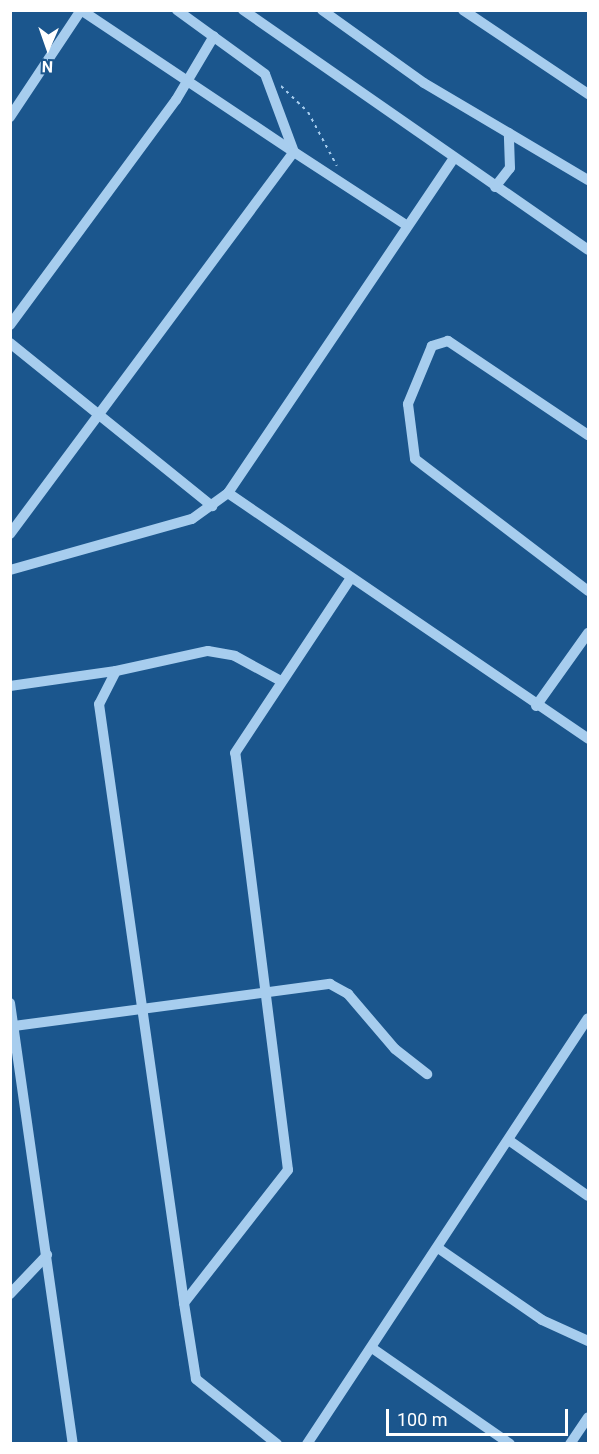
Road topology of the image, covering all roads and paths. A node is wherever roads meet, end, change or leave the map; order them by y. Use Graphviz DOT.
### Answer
graph roads {
  1 [pos="81,10"];
  2 [pos="177,10"];
  3 [pos="243,10"];
  4 [pos="322,10"];
  5 [pos="463,10"];
  6 [pos="214,36"];
  7 [pos="265,74"];
  8 [pos="186,82"];
  9 [pos="588,94"];
  10 [pos="10,117"];
  11 [pos="509,133"];
  12 [pos="294,152"];
  13 [pos="453,159"];
  14 [pos="588,180"];
  15 [pos="348,184"];
  16 [pos="495,187"];
  17 [pos="406,225"];
  18 [pos="588,250"];
  19 [pos="10,326"];
  20 [pos="10,343"];
  21 [pos="98,412"];
  22 [pos="588,435"];
  23 [pos="228,493"];
  24 [pos="212,506"];
  25 [pos="10,534"];
  26 [pos="10,570"];
  27 [pos="350,579"];
  28 [pos="588,591"];
  29 [pos="588,633"];
  30 [pos="116,671"];
  31 [pos="279,680"];
  32 [pos="10,686"];
  33 [pos="536,706"];
  34 [pos="588,739"];
  35 [pos="265,993"];
  36 [pos="10,1003"];
  37 [pos="140,1009"];
  38 [pos="588,1018"];
  39 [pos="14,1026"];
  40 [pos="578,1033"];
  41 [pos="13,1038"];
  42 [pos="588,1040"];
  43 [pos="427,1074"];
  44 [pos="510,1141"];
  45 [pos="588,1196"];
  46 [pos="438,1248"];
  47 [pos="47,1255"];
  48 [pos="10,1294"];
  49 [pos="184,1303"];
  50 [pos="588,1341"];
  51 [pos="372,1348"];
  52 [pos="588,1417"];
  53 [pos="73,1443"];
  54 [pos="277,1443"];
  55 [pos="307,1443"];
  56 [pos="510,1443"];
  57 [pos="570,1443"];
  1 -- 8 [label="street"];
  1 -- 10 [label="street"];
  2 -- 6 [label="street"];
  3 -- 13 [label="street"];
  4 -- 11 [label="street"];
  5 -- 9 [label="street"];
  6 -- 7 [label="street"];
  6 -- 8 [label="street"];
  7 -- 12 [label="street"];
  7 -- 15 [label="path"];
  8 -- 12 [label="street"];
  8 -- 19 [label="street"];
  11 -- 14 [label="street"];
  11 -- 16 [label="street"];
  12 -- 15 [label="street"];
  12 -- 21 [label="street"];
  13 -- 16 [label="street"];
  13 -- 17 [label="street"];
  15 -- 17 [label="street"];
  16 -- 18 [label="street"];
  17 -- 23 [label="street"];
  20 -- 21 [label="street"];
  21 -- 24 [label="street"];
  21 -- 25 [label="street"];
  22 -- 28 [label="street"];
  23 -- 24 [label="street"];
  23 -- 27 [label="street"];
  24 -- 26 [label="street"];
  27 -- 31 [label="street"];
  27 -- 33 [label="street"];
  29 -- 33 [label="street"];
  30 -- 31 [label="street"];
  30 -- 32 [label="street"];
  30 -- 37 [label="street"];
  31 -- 35 [label="street"];
  33 -- 34 [label="street"];
  35 -- 37 [label="street"];
  35 -- 43 [label="street"];
  35 -- 49 [label="street"];
  36 -- 39 [label="street"];
  37 -- 39 [label="street"];
  37 -- 49 [label="street"];
  38 -- 40 [label="street"];
  39 -- 41 [label="street"];
  40 -- 42 [label="street"];
  40 -- 44 [label="street"];
  41 -- 47 [label="street"];
  44 -- 45 [label="street"];
  44 -- 46 [label="street"];
  46 -- 50 [label="street"];
  46 -- 51 [label="street"];
  47 -- 48 [label="street"];
  47 -- 53 [label="street"];
  49 -- 54 [label="street"];
  51 -- 55 [label="street"];
  51 -- 56 [label="street"];
  52 -- 57 [label="street"];
}
